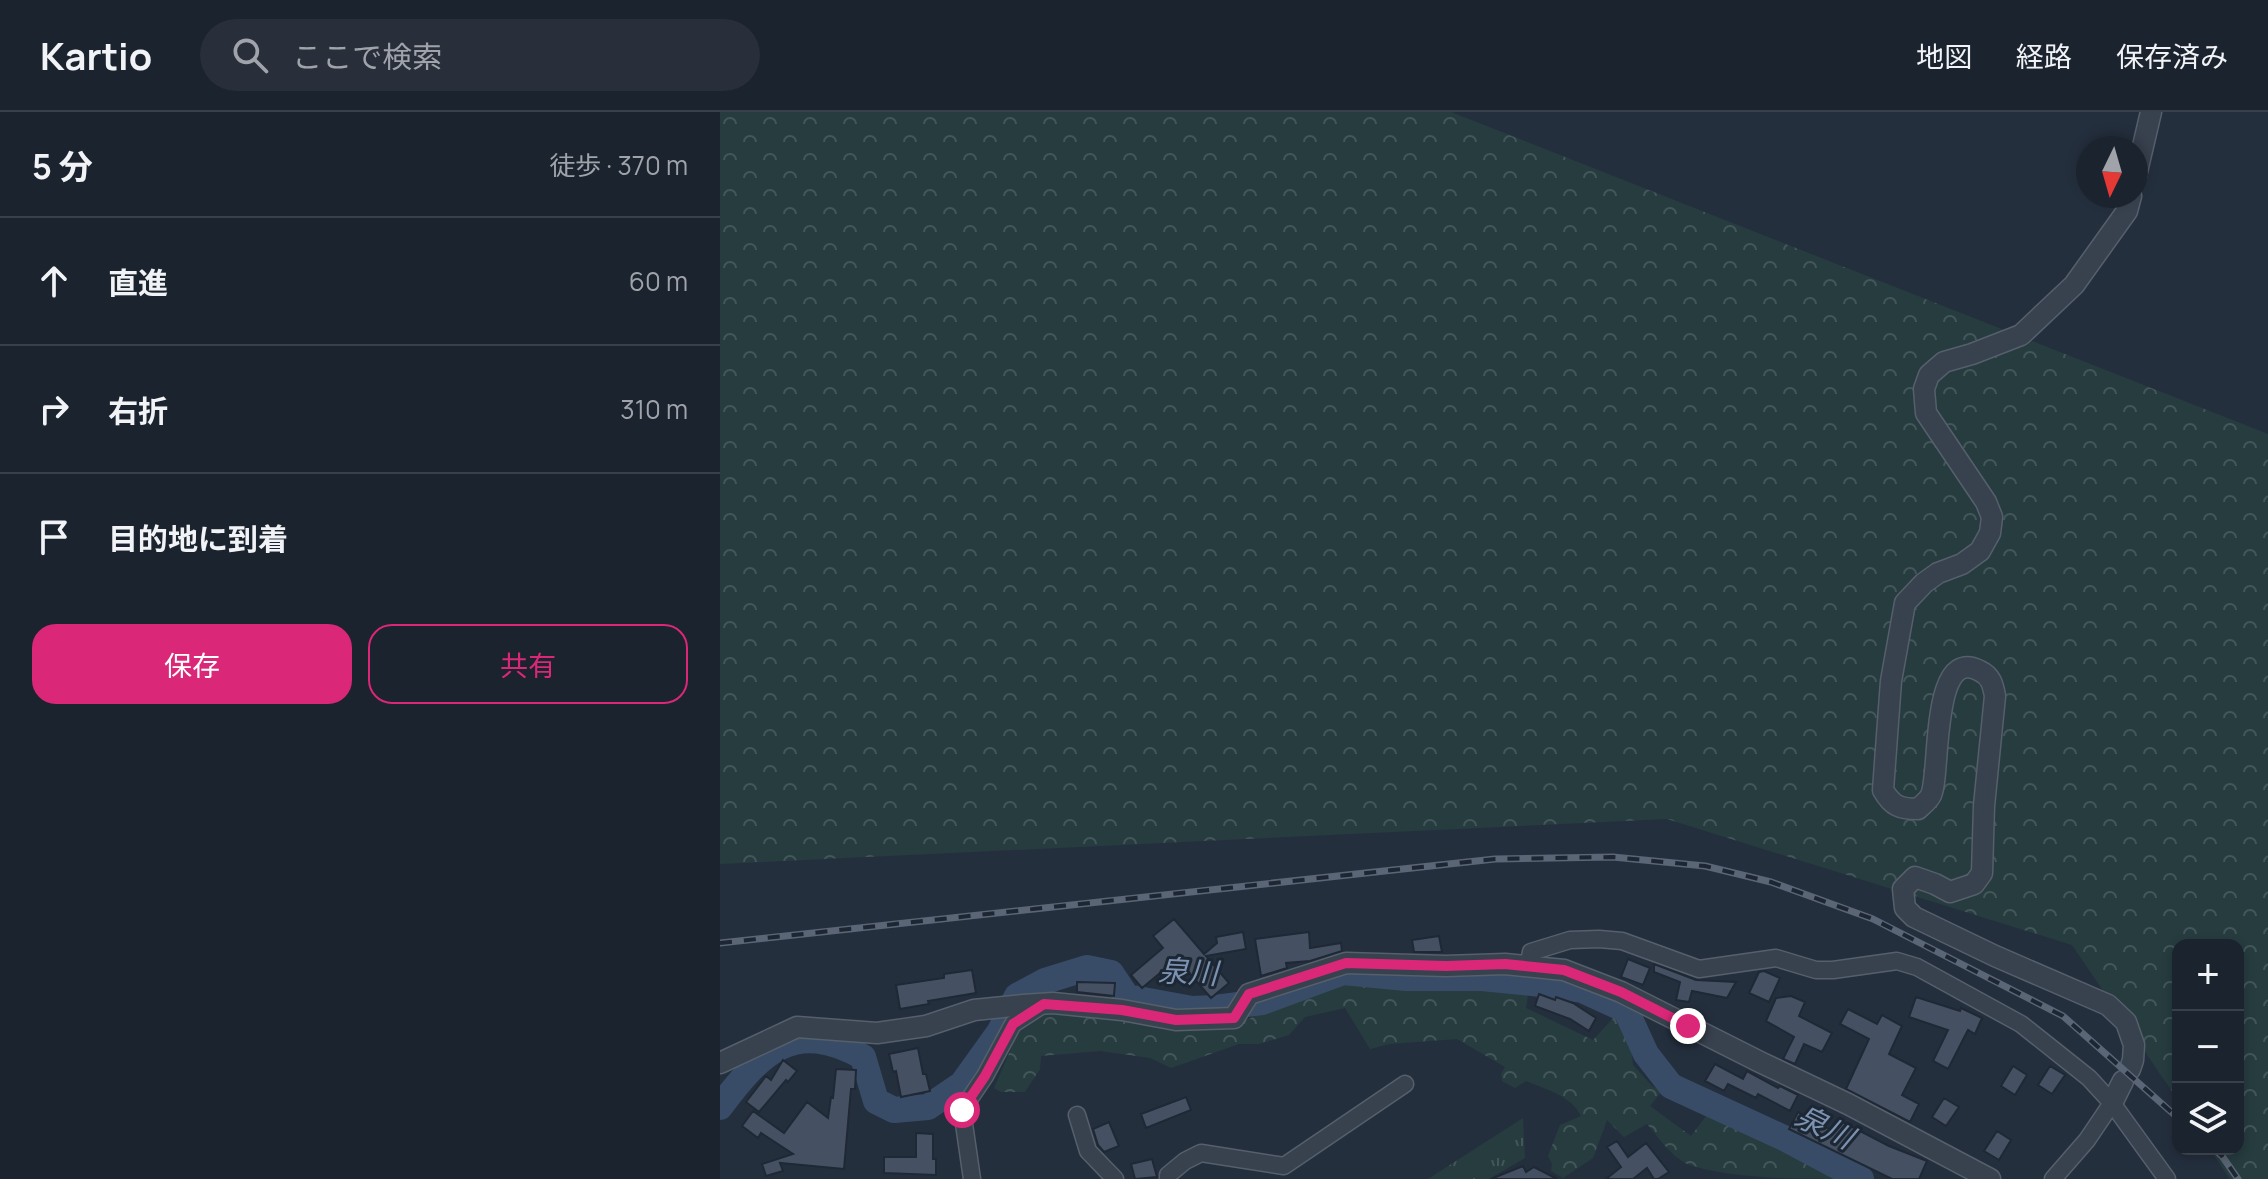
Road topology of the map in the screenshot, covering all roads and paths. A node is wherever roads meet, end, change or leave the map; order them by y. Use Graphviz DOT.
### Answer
graph roads {
  1 [pos="2151,112"];
  2 [pos="2145,136"];
  3 [pos="2128,208"];
  4 [pos="1528,967"];
  5 [pos="1044,1004"];
  6 [pos="720,1063"];
  7 [pos="1405,1084"];
  8 [pos="2112,1103"];
  9 [pos="1077,1115"];
  10 [pos="972,1179"];
  11 [pos="1115,1179"];
  12 [pos="1168,1179"];
  13 [pos="1990,1179"];
  14 [pos="2053,1179"];
  15 [pos="2167,1179"];
  1 -- 2 [label="street"];
  3 -- 8 [label="street"];
  4 -- 5 [label="street"];
  4 -- 8 [label="street"];
  4 -- 13 [label="street"];
  5 -- 6 [label="street"];
  5 -- 10 [label="street"];
  7 -- 12 [label="street"];
  8 -- 14 [label="street"];
  8 -- 15 [label="street"];
  9 -- 11 [label="street"];
}
